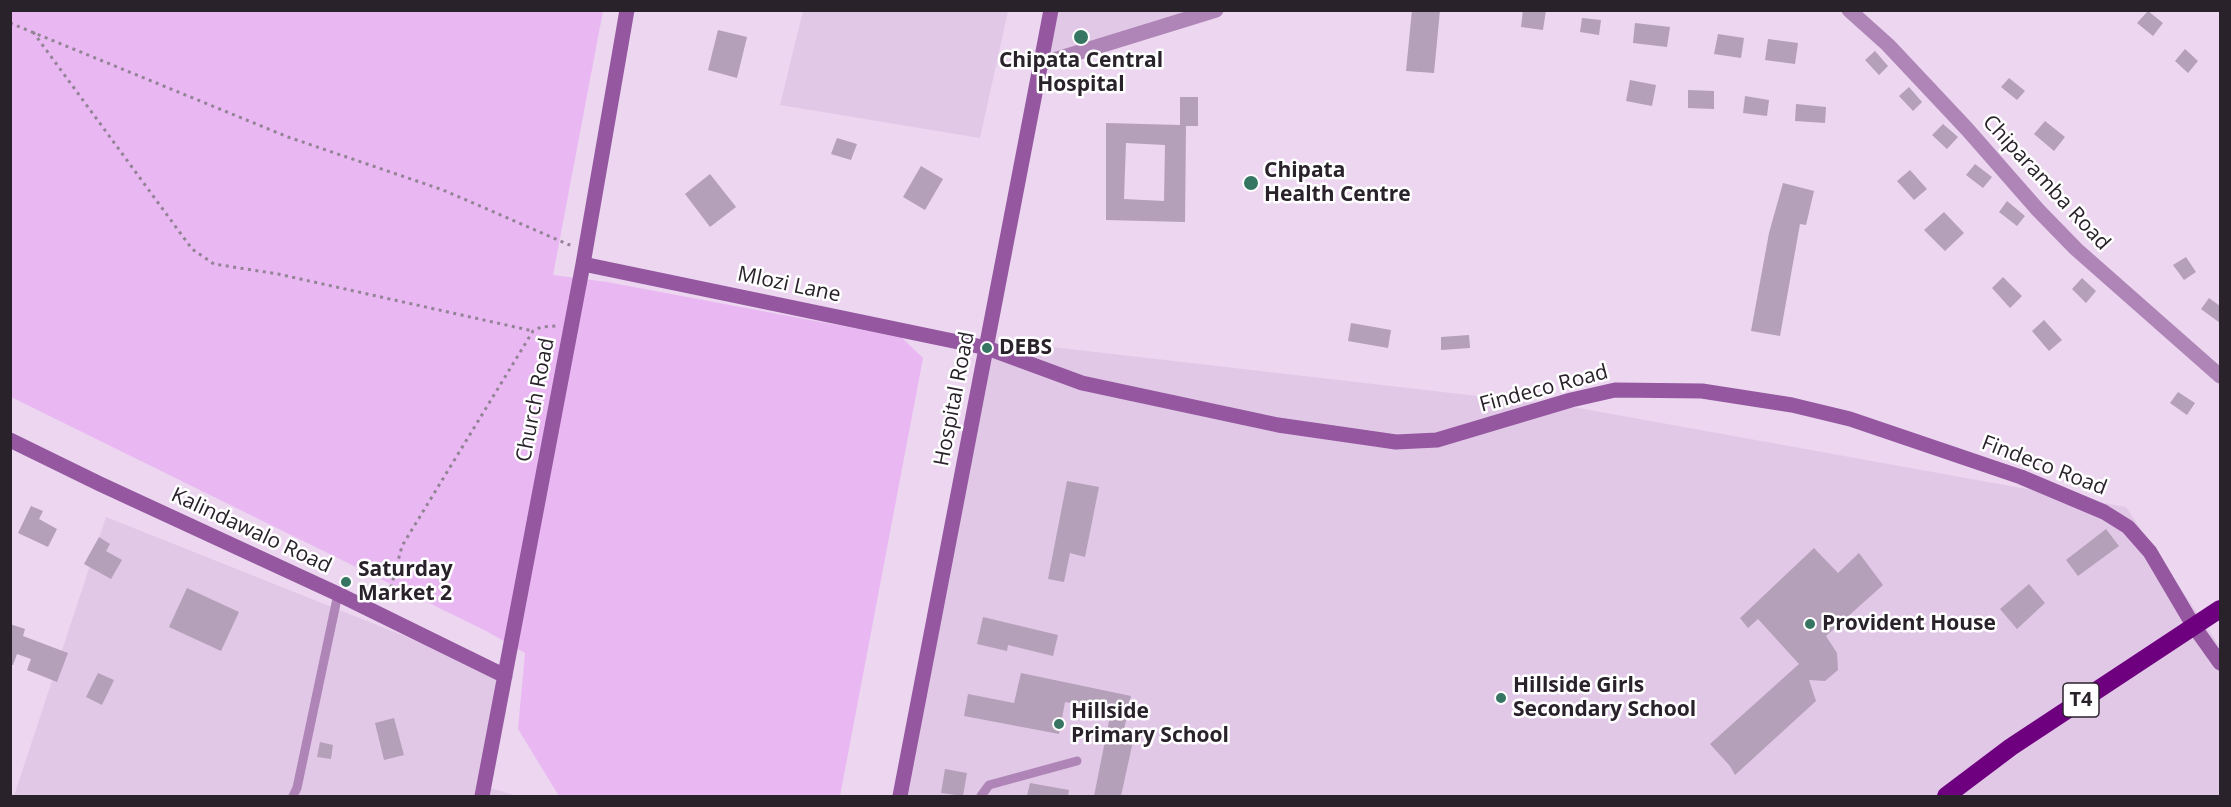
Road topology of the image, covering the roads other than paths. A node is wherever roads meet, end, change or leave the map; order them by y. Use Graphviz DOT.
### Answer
graph roads {
  1 [pos="627,10"];
  2 [pos="1051,10"];
  3 [pos="1216,10"];
  4 [pos="1849,10"];
  5 [pos="1041,64"];
  6 [pos="584,258"];
  7 [pos="987,348"];
  8 [pos="2220,376"];
  9 [pos="10,440"];
  10 [pos="338,594"];
  11 [pos="2220,609"];
  12 [pos="2193,626"];
  13 [pos="2220,663"];
  14 [pos="505,676"];
  15 [pos="1077,761"];
  16 [pos="293,796"];
  17 [pos="482,796"];
  18 [pos="900,796"];
  19 [pos="981,796"];
  20 [pos="1946,796"];
  1 -- 6 [label="street, Church Road"];
  2 -- 5 [label="street, Hospital Road"];
  3 -- 5 [label="street"];
  4 -- 8 [label="street, Chiparamba Road"];
  5 -- 7 [label="street, Hospital Road"];
  6 -- 7 [label="street, Mlozi Lane"];
  6 -- 14 [label="street, Church Road"];
  7 -- 12 [label="street, Findeco Road"];
  7 -- 18 [label="street, Hospital Road"];
  9 -- 10 [label="street, Kalindawalo Road"];
  10 -- 14 [label="street, Kalindawalo Road"];
  10 -- 16 [label="lane"];
  11 -- 12 [label="highway, T4"];
  12 -- 13 [label="street, Findeco Road"];
  12 -- 20 [label="highway, T4"];
  14 -- 17 [label="street, Church Road"];
  15 -- 19 [label="lane"];
}
